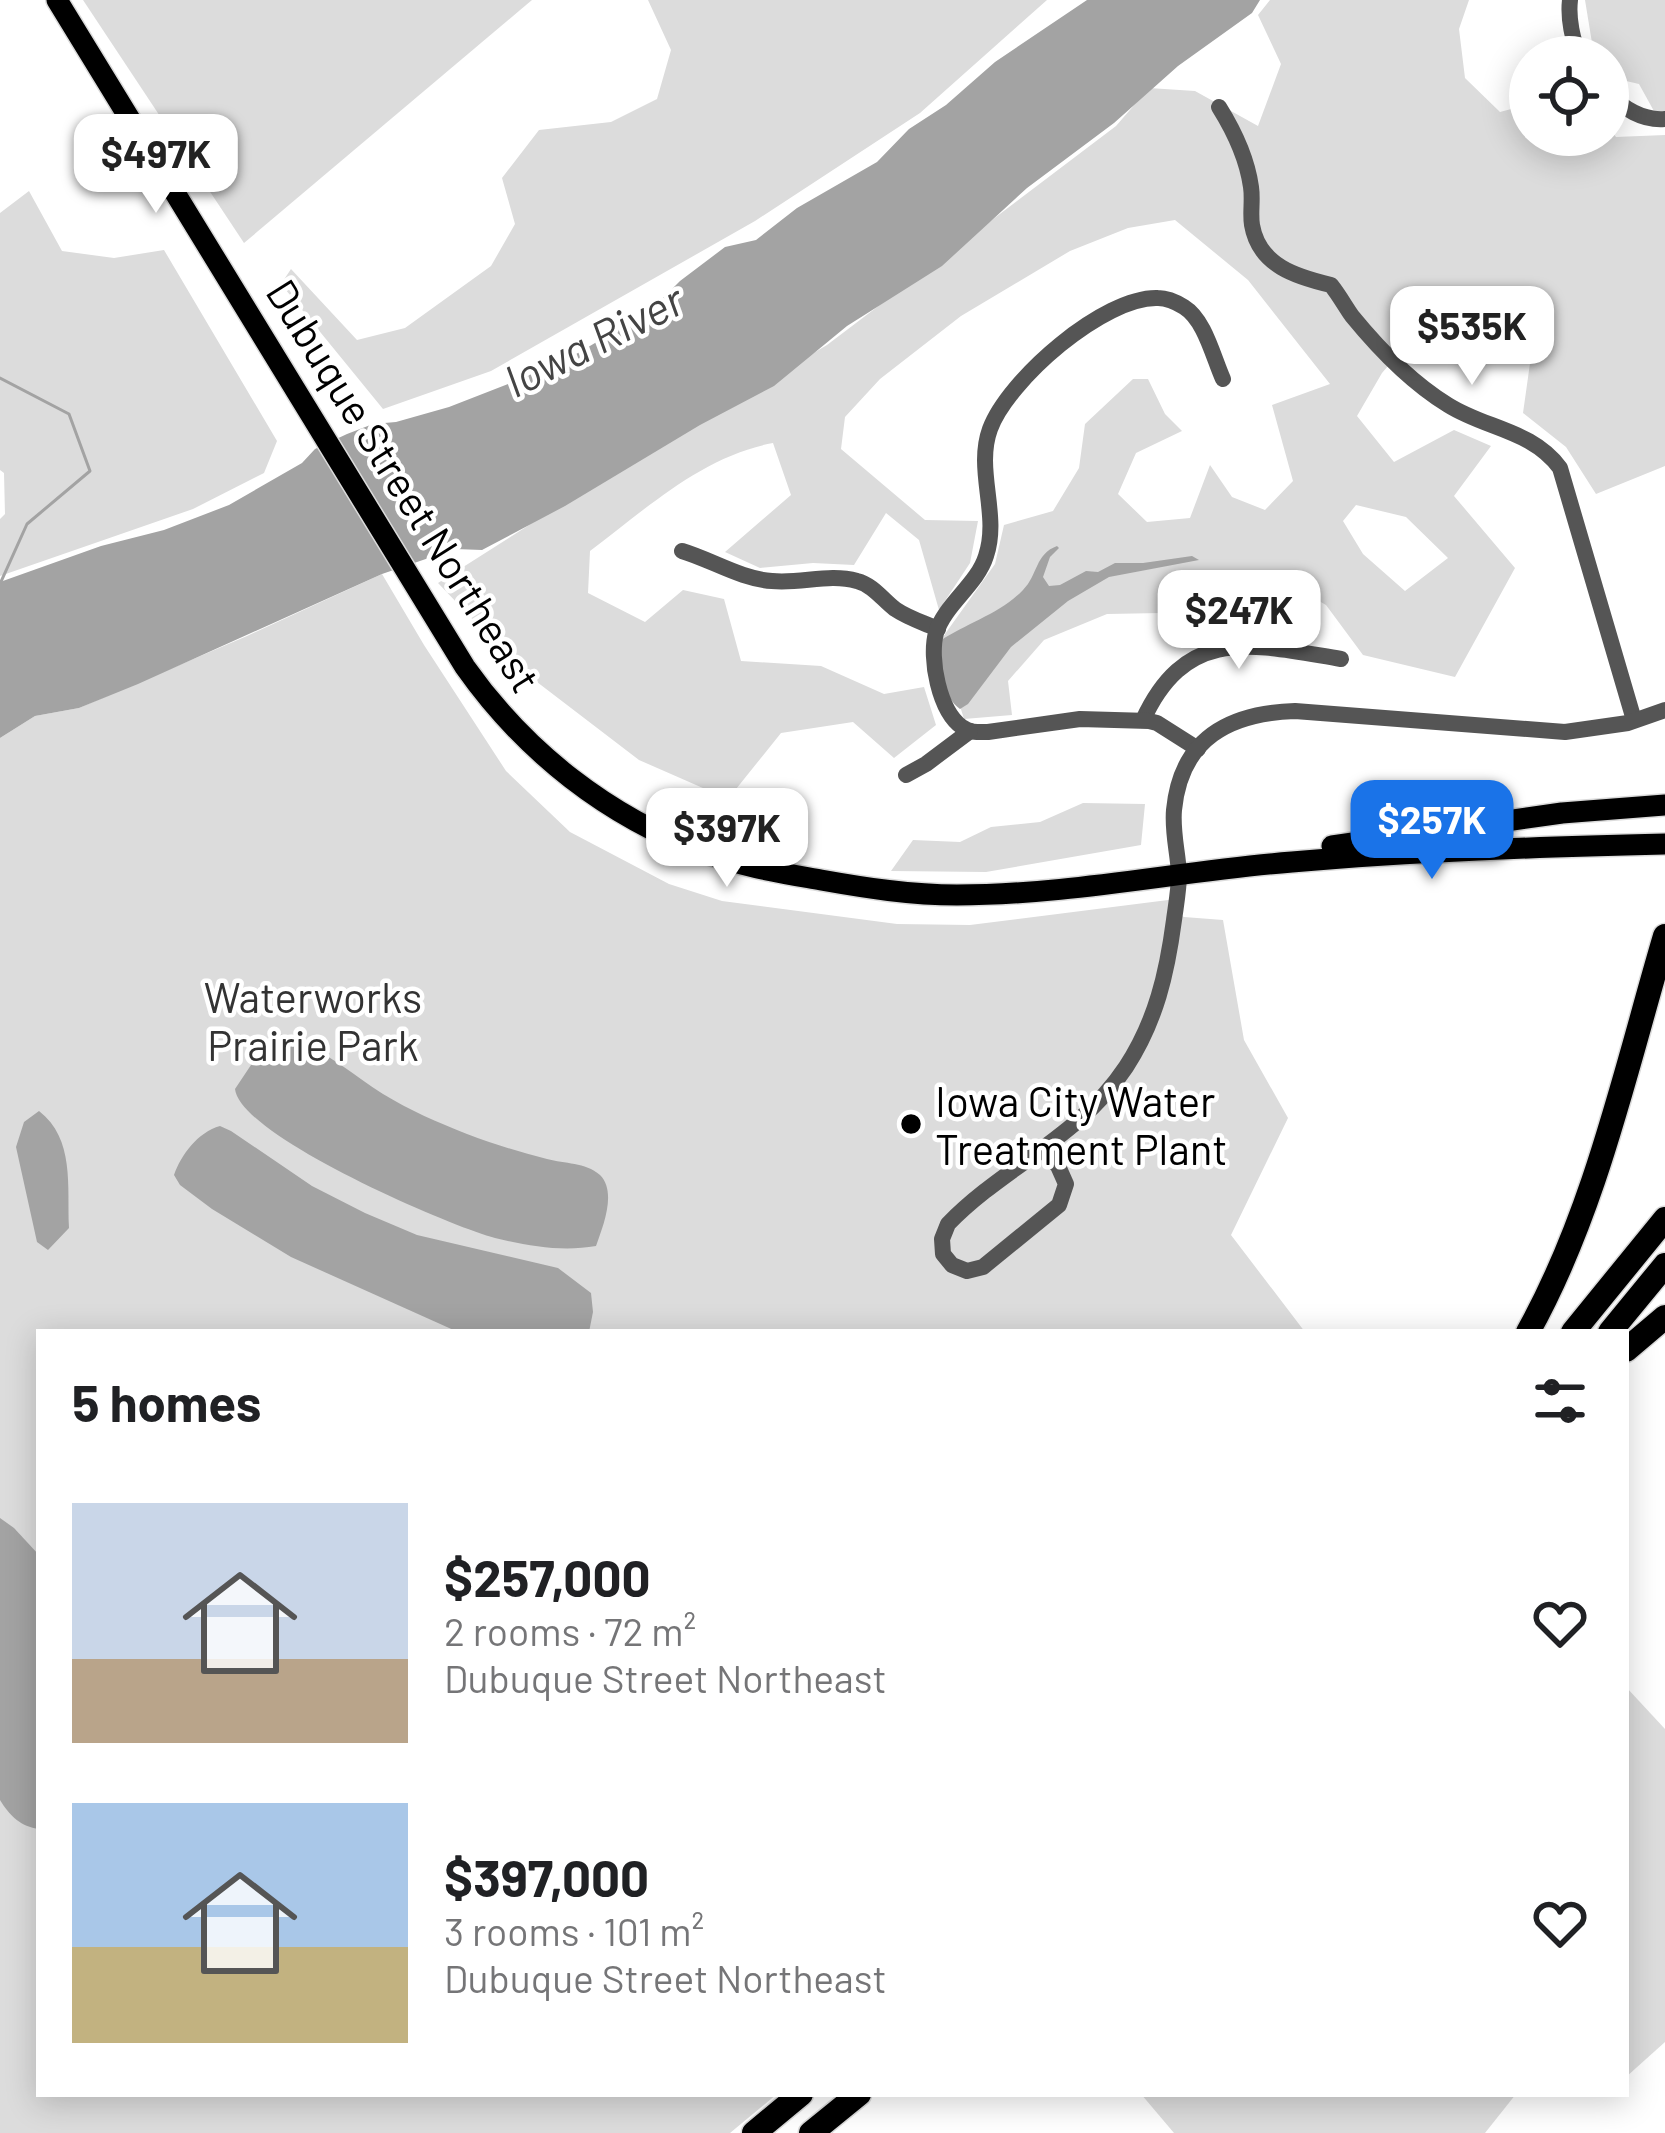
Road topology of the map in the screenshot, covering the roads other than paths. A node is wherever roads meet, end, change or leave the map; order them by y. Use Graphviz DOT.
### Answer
graph roads {
  1 [pos="57,0"];
  2 [pos="1570,0"];
  3 [pos="1573,36"];
  4 [pos="1219,106"];
  5 [pos="1629,110"];
  6 [pos="1665,119"];
  7 [pos="1223,379"];
  8 [pos="682,551"];
  9 [pos="938,629"];
  10 [pos="1341,659"];
  11 [pos="1665,710"];
  12 [pos="1144,720"];
  13 [pos="1634,720"];
  14 [pos="970,730"];
  15 [pos="1198,749"];
  16 [pos="906,775"];
  17 [pos="1665,805"];
  18 [pos="1665,844"];
  19 [pos="1187,873"];
  20 [pos="1665,936"];
  21 [pos="1043,1150"];
  22 [pos="1665,1220"];
  23 [pos="1665,1265"];
  24 [pos="1665,1317"];
  25 [pos="1530,1329"];
  26 [pos="1575,1329"];
  27 [pos="1612,1329"];
  28 [pos="1629,1347"];
  29 [pos="797,2097"];
  30 [pos="855,2097"];
  31 [pos="754,2133"];
  32 [pos="811,2133"];
  1 -- 19 [label="main road, Dubuque Street Northeast"];
  2 -- 3 [label="street"];
  4 -- 13 [label="street"];
  5 -- 6 [label="street"];
  7 -- 9 [label="street"];
  8 -- 9 [label="street"];
  9 -- 14 [label="street"];
  10 -- 12 [label="street"];
  11 -- 13 [label="street"];
  12 -- 14 [label="street"];
  12 -- 15 [label="street"];
  13 -- 15 [label="street"];
  14 -- 16 [label="street"];
  15 -- 19 [label="street"];
  17 -- 19 [label="main road"];
  18 -- 19 [label="main road, Dubuque Street Northeast"];
  19 -- 21 [label="street"];
  20 -- 25 [label="highway"];
  21 -- 21 [label="street"];
  22 -- 26 [label="highway"];
  23 -- 27 [label="highway"];
  24 -- 28 [label="highway"];
  29 -- 31 [label="highway"];
  30 -- 32 [label="highway"];
}
